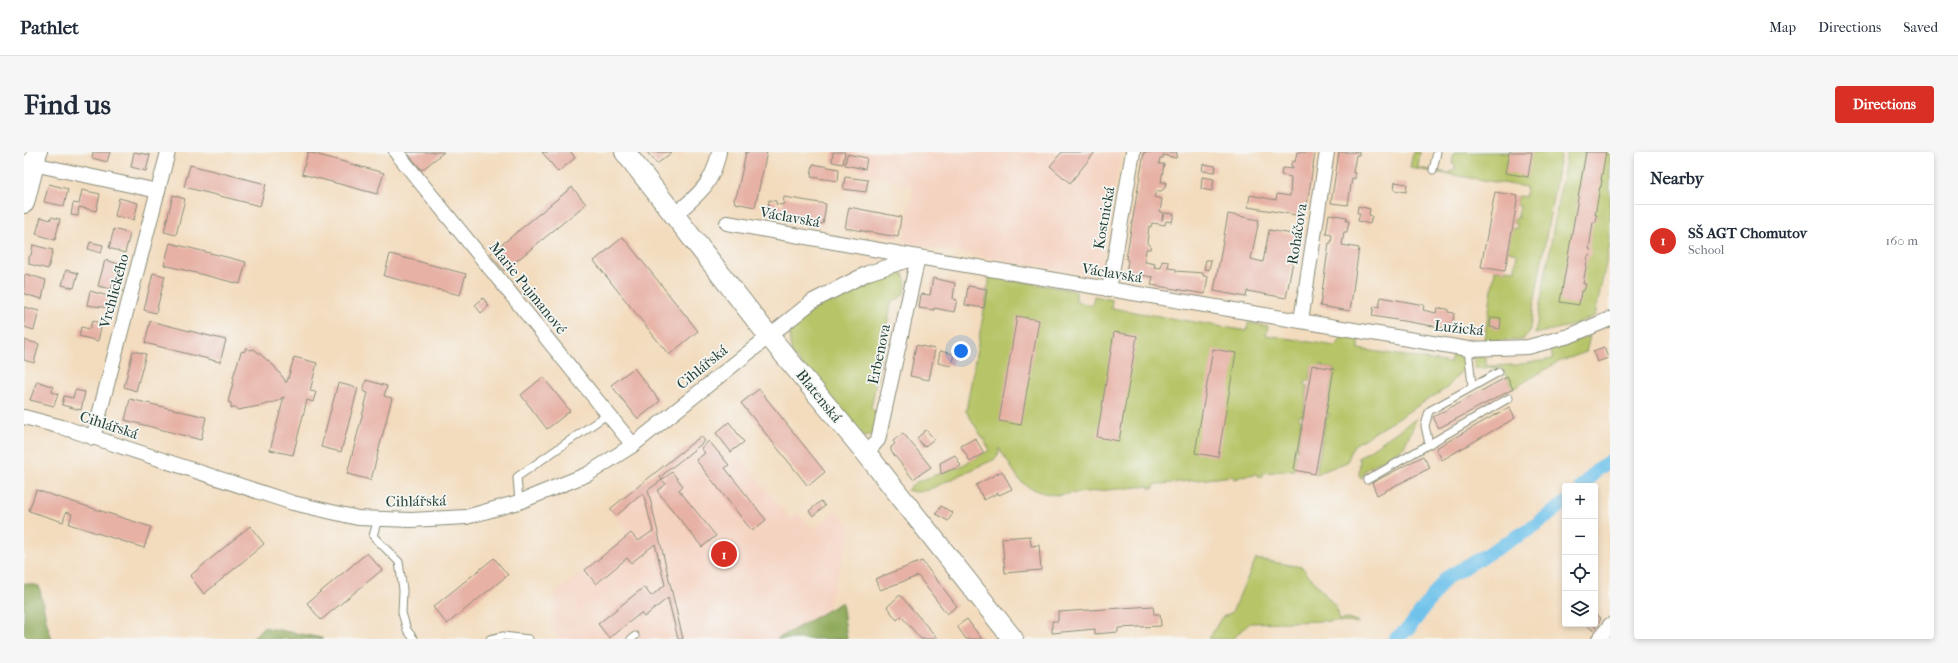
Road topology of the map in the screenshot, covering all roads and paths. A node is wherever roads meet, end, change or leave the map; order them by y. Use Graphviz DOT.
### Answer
graph roads {
  1 [pos="168,152"];
  2 [pos="396,152"];
  3 [pos="625,152"];
  4 [pos="719,152"];
  5 [pos="1133,152"];
  6 [pos="1327,152"];
  7 [pos="1437,152"];
  8 [pos="32,159"];
  9 [pos="1433,170"];
  10 [pos="158,191"];
  11 [pos="24,203"];
  12 [pos="675,215"];
  13 [pos="727,223"];
  14 [pos="918,257"];
  15 [pos="1109,290"];
  16 [pos="1610,319"];
  17 [pos="1301,320"];
  18 [pos="768,335"];
  19 [pos="1468,349"];
  20 [pos="1499,372"];
  21 [pos="1472,385"];
  22 [pos="1508,398"];
  23 [pos="608,414"];
  24 [pos="24,417"];
  25 [pos="93,438"];
  26 [pos="1429,444"];
  27 [pos="633,445"];
  28 [pos="866,453"];
  29 [pos="1368,480"];
  30 [pos="519,502"];
  31 [pos="378,519"];
  32 [pos="1610,625"];
  33 [pos="414,639"];
  34 [pos="490,639"];
  35 [pos="529,639"];
  36 [pos="1014,639"];
  37 [pos="1599,639"];
  1 -- 10 [label="street, Vrchlického"];
  2 -- 23 [label="street, Marie Pujmanové"];
  3 -- 12 [label="street, Blatenská"];
  4 -- 12 [label="street"];
  5 -- 15 [label="street, Kostnická"];
  6 -- 17 [label="street, Roháčova"];
  7 -- 9 [label="lane"];
  8 -- 10 [label="street"];
  8 -- 11 [label="street"];
  10 -- 25 [label="street, Vrchlického"];
  12 -- 18 [label="street, Blatenská"];
  13 -- 14 [label="street, Václavská"];
  14 -- 15 [label="street, Václavská"];
  14 -- 18 [label="street, Václavská"];
  14 -- 28 [label="street, Erbenova"];
  15 -- 17 [label="street, Václavská"];
  16 -- 19 [label="street, Lužická"];
  17 -- 19 [label="street, Lužická"];
  18 -- 27 [label="street, Cihlářská"];
  18 -- 28 [label="street, Blatenská"];
  19 -- 21 [label="lane"];
  20 -- 21 [label="lane"];
  21 -- 26 [label="lane"];
  22 -- 26 [label="lane"];
  23 -- 27 [label="street, Marie Pujmanové"];
  23 -- 30 [label="lane"];
  24 -- 25 [label="street, Cihlářská"];
  25 -- 31 [label="street, Cihlářská"];
  26 -- 29 [label="lane"];
  27 -- 30 [label="street, Cihlářská"];
  28 -- 36 [label="street, Blatenská"];
  30 -- 31 [label="street, Cihlářská"];
  31 -- 33 [label="lane"];
  32 -- 37 [label="street"];
  34 -- 35 [label="lane"];
}
